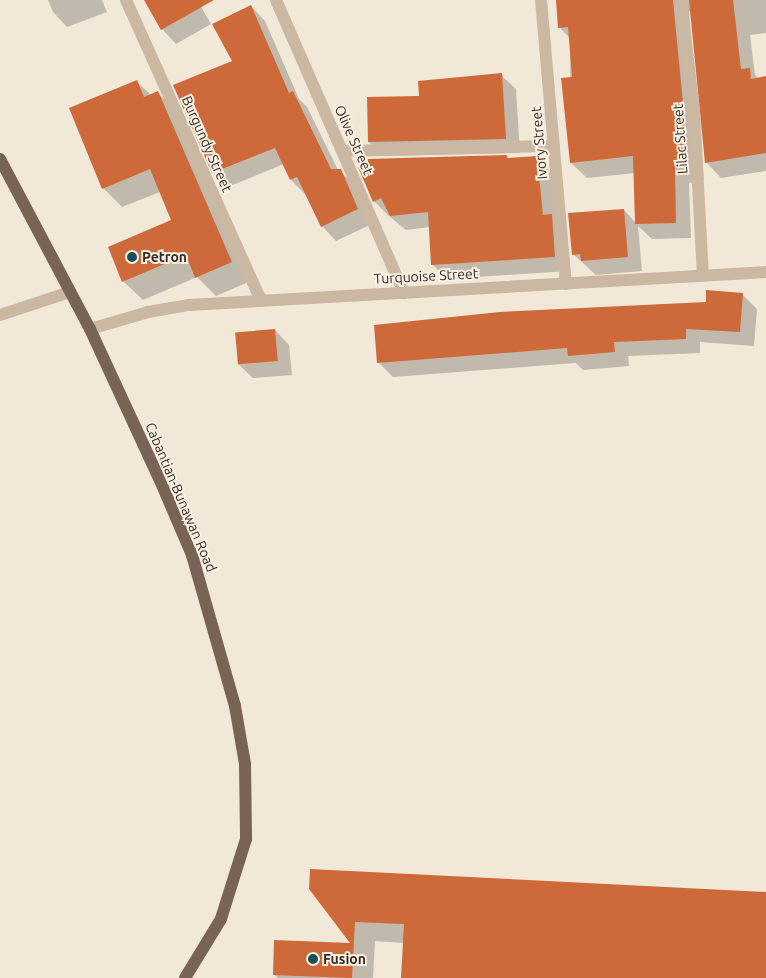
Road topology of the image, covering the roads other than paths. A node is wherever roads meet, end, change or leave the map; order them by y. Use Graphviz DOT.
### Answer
graph roads {
  1 [pos="126,0"];
  2 [pos="276,0"];
  3 [pos="541,0"];
  4 [pos="681,0"];
  5 [pos="554,146"];
  6 [pos="343,151"];
  7 [pos="0,159"];
  8 [pos="766,272"];
  9 [pos="703,276"];
  10 [pos="566,284"];
  11 [pos="70,292"];
  12 [pos="404,293"];
  13 [pos="261,301"];
  14 [pos="0,315"];
  15 [pos="90,329"];
  16 [pos="185,978"];
  1 -- 13 [label="street, Burgundy Street"];
  2 -- 6 [label="street, Olive Street"];
  3 -- 5 [label="street, Ivory Street"];
  4 -- 9 [label="street, Lilac Street"];
  5 -- 6 [label="street"];
  5 -- 10 [label="street, Ivory Street"];
  6 -- 12 [label="street, Olive Street"];
  7 -- 11 [label="main road, Cabantian-Bunawan Road"];
  8 -- 9 [label="street, Turquoise Street"];
  9 -- 10 [label="street, Turquoise Street"];
  10 -- 12 [label="street, Turquoise Street"];
  11 -- 14 [label="street"];
  11 -- 15 [label="main road, Cabantian-Bunawan Road"];
  12 -- 13 [label="street, Turquoise Street"];
  13 -- 15 [label="street, Turquoise Street"];
  15 -- 16 [label="main road, Cabantian-Bunawan Road"];
}
